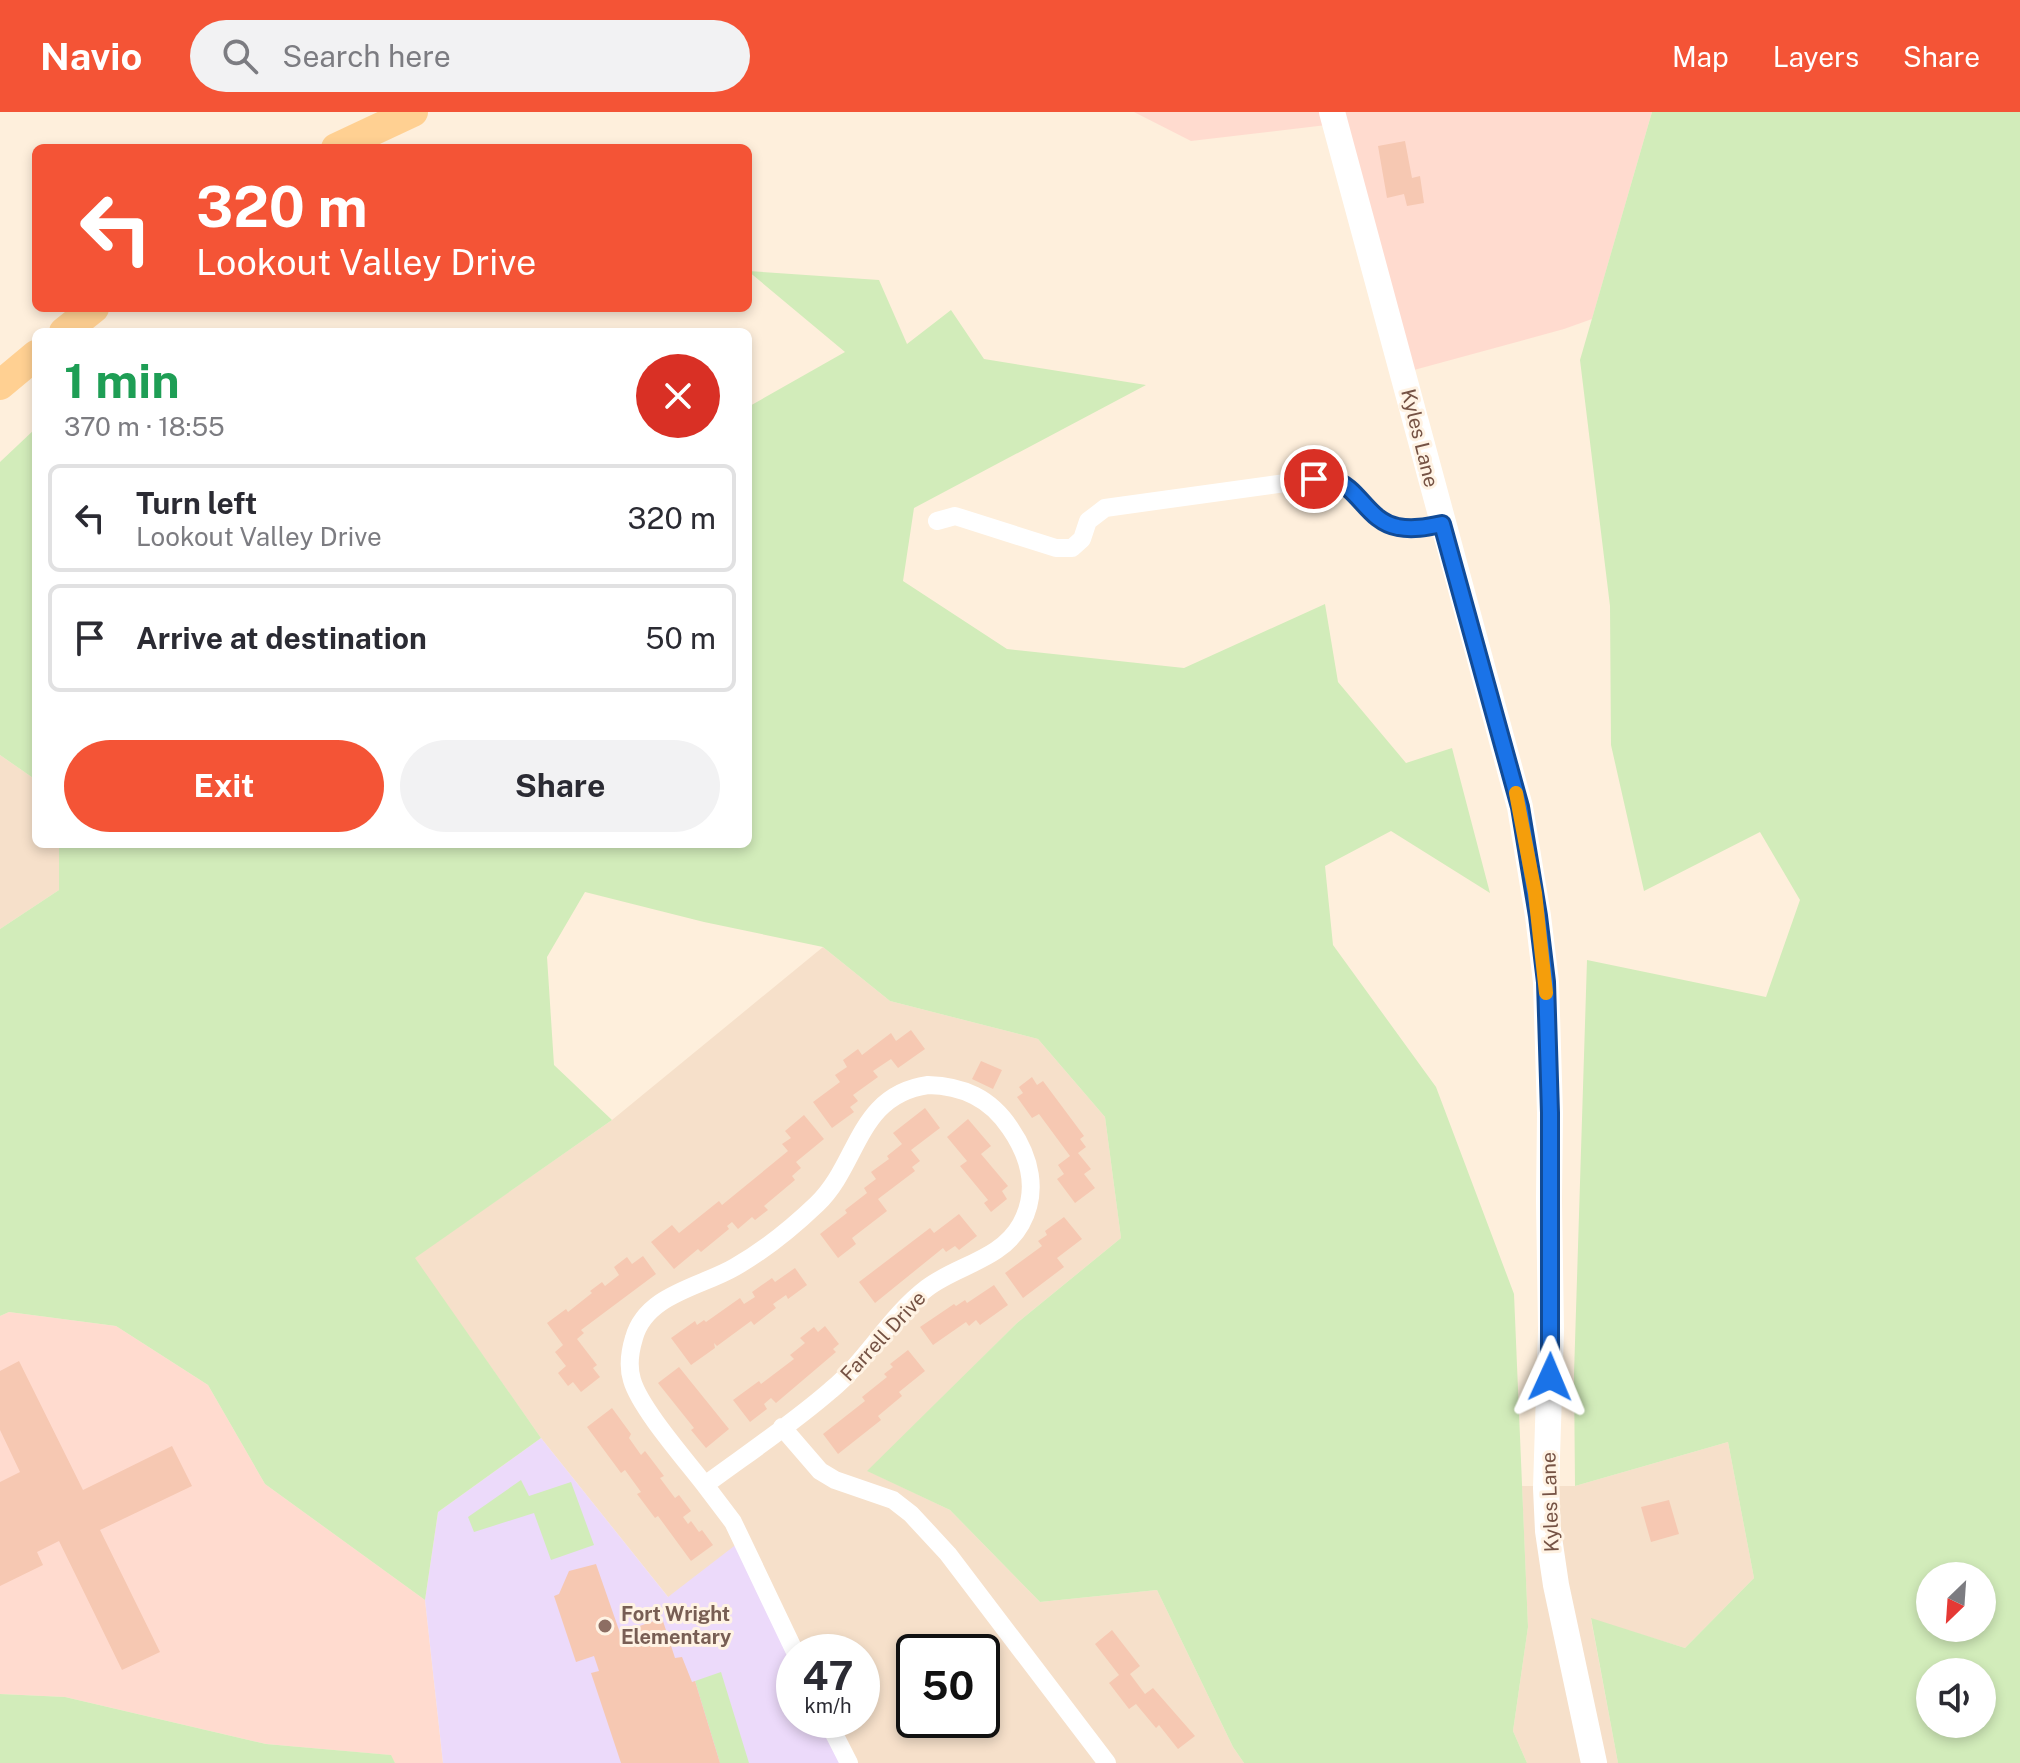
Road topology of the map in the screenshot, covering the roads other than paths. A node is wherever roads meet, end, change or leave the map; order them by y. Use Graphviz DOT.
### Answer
graph roads {
  1 [pos="413,112"];
  2 [pos="1332,112"];
  3 [pos="345,144"];
  4 [pos="89,312"];
  5 [pos="69,328"];
  6 [pos="32,358"];
  7 [pos="0,385"];
  8 [pos="937,521"];
  9 [pos="1442,524"];
  10 [pos="782,1427"];
  11 [pos="705,1485"];
  12 [pos="786,1634"];
  13 [pos="836,1738"];
  14 [pos="849,1763"];
  15 [pos="1107,1763"];
  16 [pos="1594,1763"];
  1 -- 3 [label="main road"];
  2 -- 9 [label="main road, Kyles Lane"];
  4 -- 5 [label="main road"];
  6 -- 7 [label="main road"];
  8 -- 9 [label="street"];
  9 -- 16 [label="main road, Kyles Lane"];
  10 -- 11 [label="street, Farrell Drive"];
  10 -- 11 [label="street, Farrell Drive"];
  10 -- 15 [label="street"];
  11 -- 12 [label="street, Farrell Drive"];
  13 -- 14 [label="street"];
}
